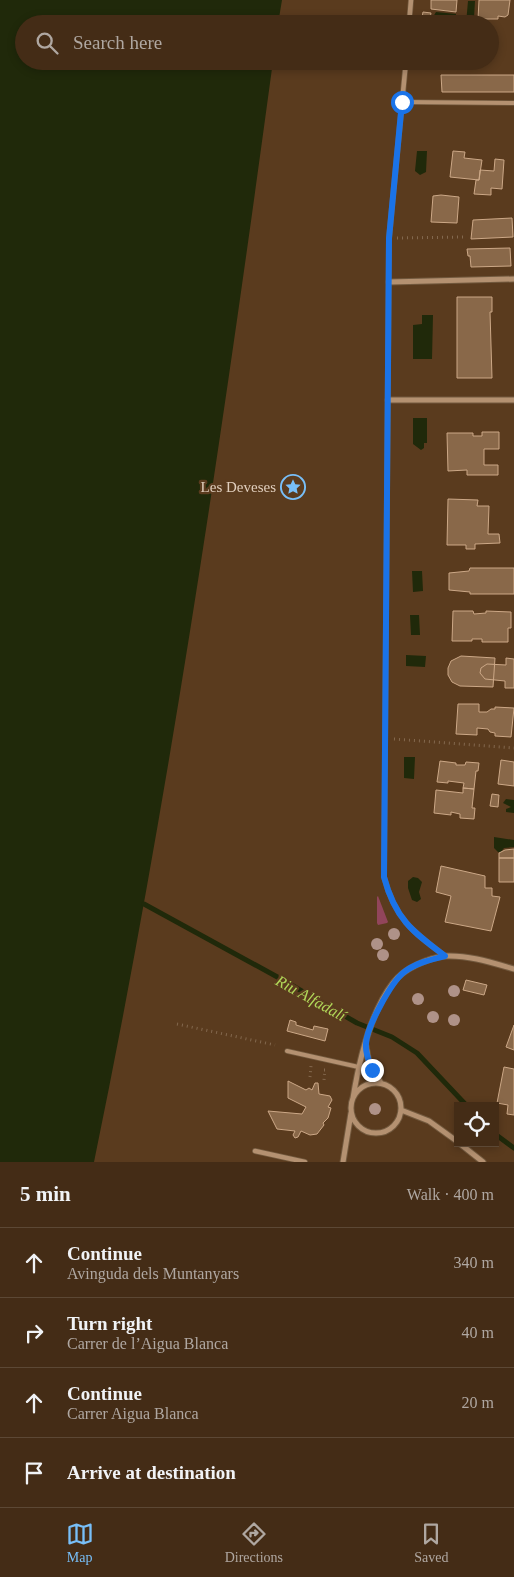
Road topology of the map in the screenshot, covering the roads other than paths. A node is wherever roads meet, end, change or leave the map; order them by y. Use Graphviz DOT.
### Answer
graph roads {
  1 [pos="411,0"];
  2 [pos="410,15"];
  3 [pos="405,70"];
  4 [pos="402,102"];
  5 [pos="514,103"];
  6 [pos="514,279"];
  7 [pos="389,282"];
  8 [pos="388,400"];
  9 [pos="514,400"];
  10 [pos="445,956"];
  11 [pos="514,969"];
  12 [pos="365,1043"];
  13 [pos="287,1051"];
  14 [pos="358,1066"];
  15 [pos="372,1070"];
  16 [pos="381,1083"];
  17 [pos="353,1098"];
  18 [pos="401,1110"];
  19 [pos="351,1113"];
  20 [pos="454,1140"];
  21 [pos="463,1147"];
  22 [pos="255,1151"];
  23 [pos="305,1162"];
  24 [pos="343,1162"];
  25 [pos="484,1162"];
  1 -- 2 [label="street"];
  3 -- 4 [label="street"];
  4 -- 5 [label="lane"];
  4 -- 7 [label="street"];
  6 -- 7 [label="street"];
  7 -- 8 [label="street"];
  8 -- 9 [label="street"];
  8 -- 10 [label="street"];
  10 -- 11 [label="street"];
  10 -- 12 [label="street"];
  12 -- 14 [label="street"];
  12 -- 15 [label="street"];
  13 -- 14 [label="lane"];
  14 -- 15 [label="lane"];
  14 -- 17 [label="street"];
  15 -- 16 [label="street"];
  16 -- 17 [label="street"];
  16 -- 18 [label="street"];
  17 -- 19 [label="street"];
  18 -- 19 [label="street"];
  18 -- 20 [label="street"];
  19 -- 24 [label="street"];
  21 -- 25 [label="street"];
  22 -- 23 [label="street"];
}
